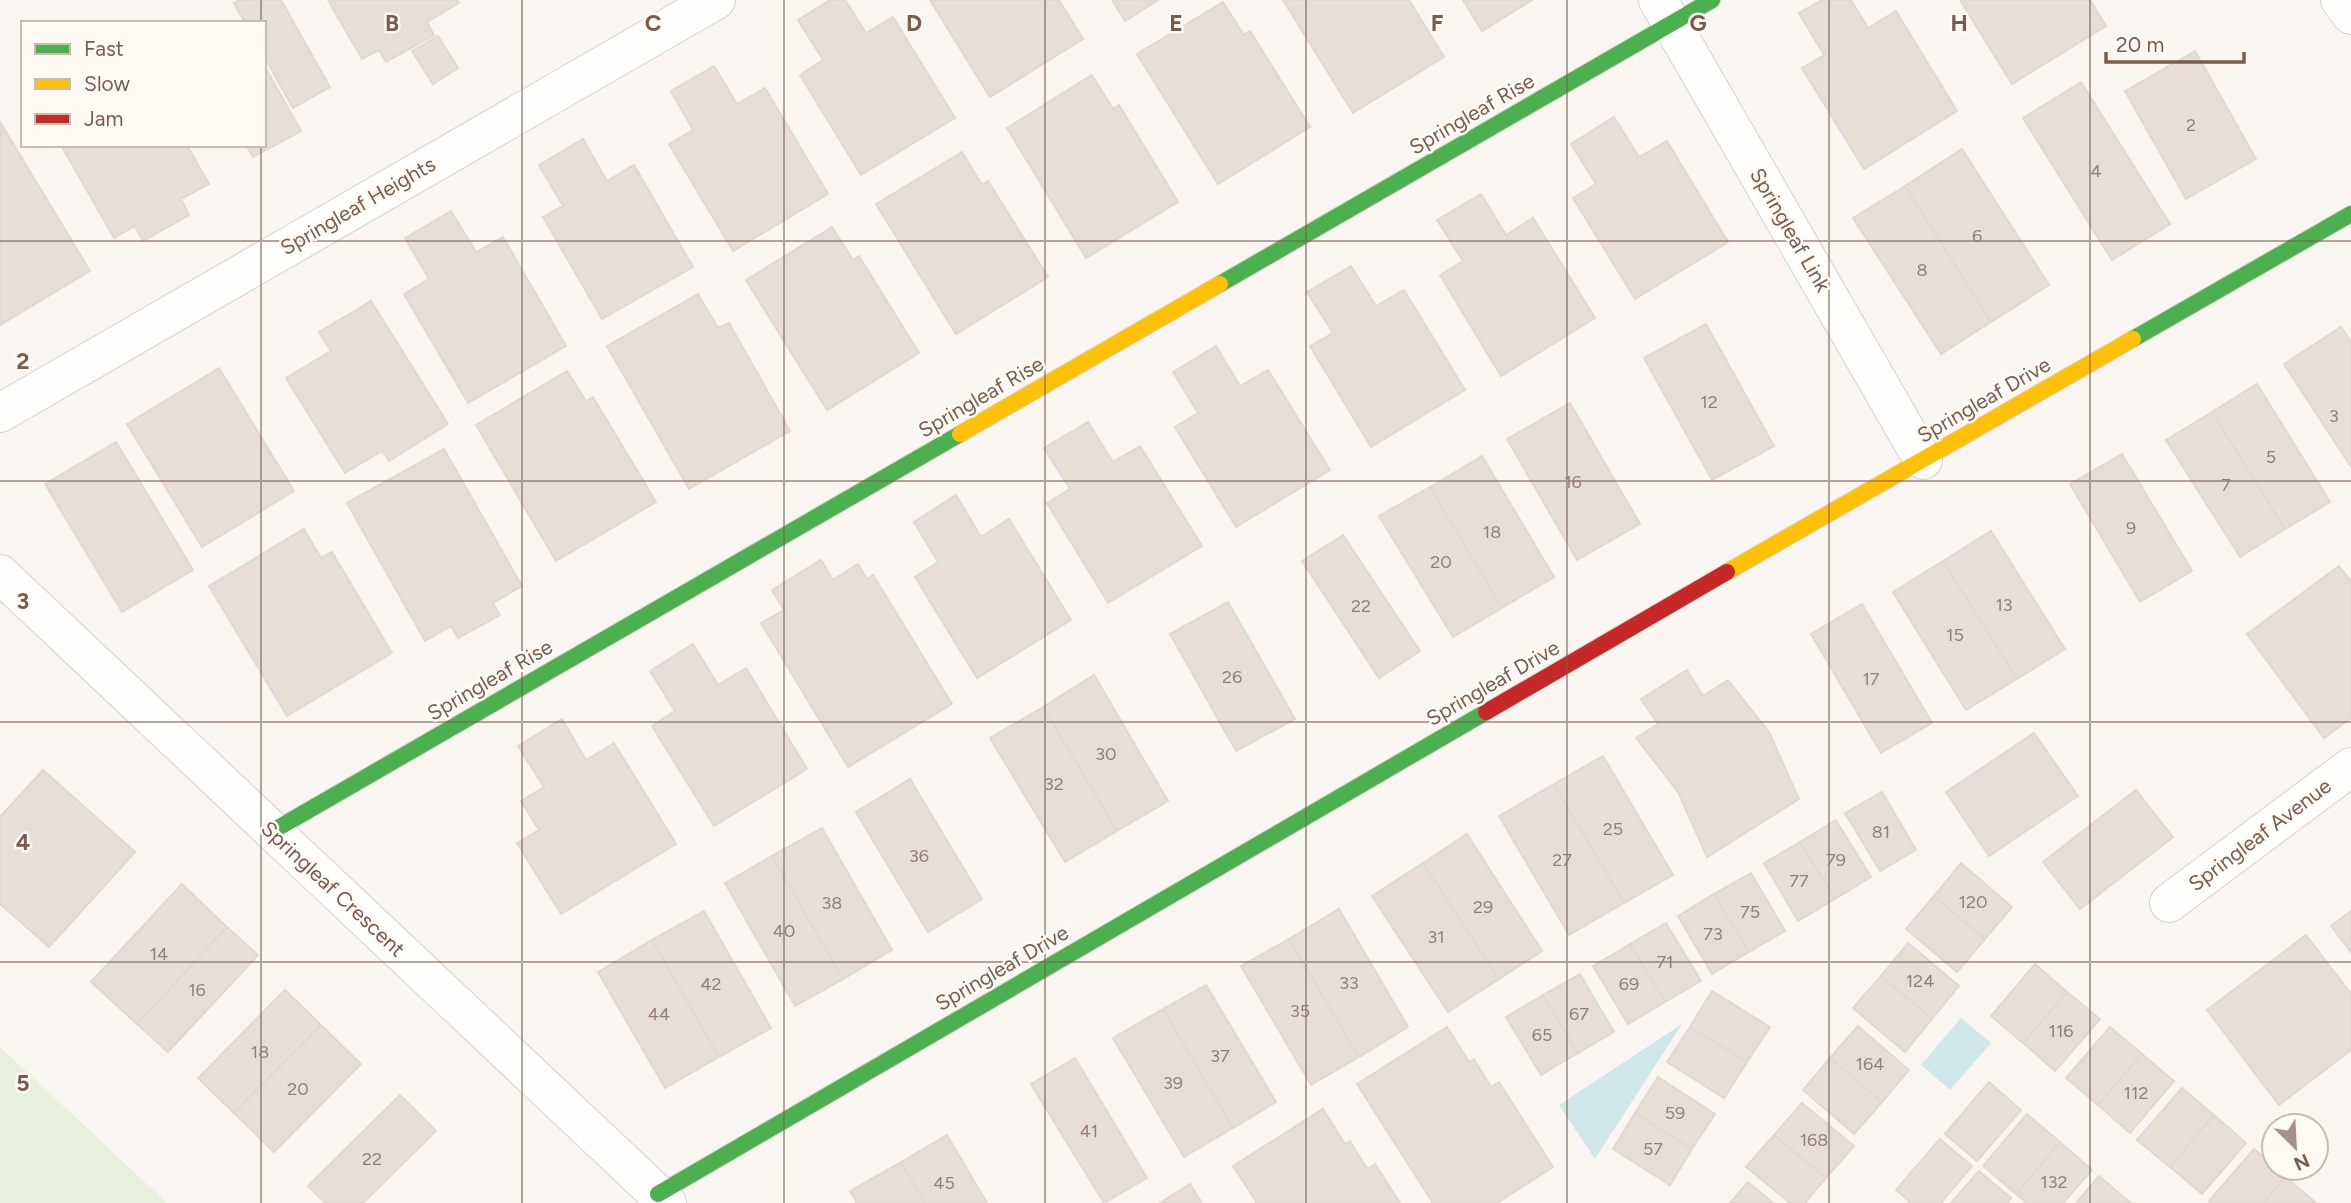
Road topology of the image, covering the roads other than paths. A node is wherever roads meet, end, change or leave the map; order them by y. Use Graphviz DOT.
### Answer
graph roads {
  1 [pos="716,0"];
  2 [pos="1712,0"];
  3 [pos="2340,0"];
  4 [pos="1665,12"];
  5 [pos="2351,15"];
  6 [pos="2351,214"];
  7 [pos="0,413"];
  8 [pos="1923,460"];
  9 [pos="0,574"];
  10 [pos="2351,767"];
  11 [pos="271,832"];
  12 [pos="2169,903"];
  13 [pos="663,1199"];
  1 -- 7 [label="street, Springleaf Heights"];
  2 -- 4 [label="street, Springleaf Rise"];
  3 -- 5 [label="street"];
  4 -- 8 [label="street, Springleaf Link"];
  4 -- 11 [label="street, Springleaf Rise"];
  6 -- 8 [label="street, Springleaf Drive"];
  8 -- 13 [label="street, Springleaf Drive"];
  9 -- 11 [label="street, Springleaf Crescent"];
  10 -- 12 [label="street, Springleaf Avenue"];
  11 -- 13 [label="street, Springleaf Crescent"];
}
